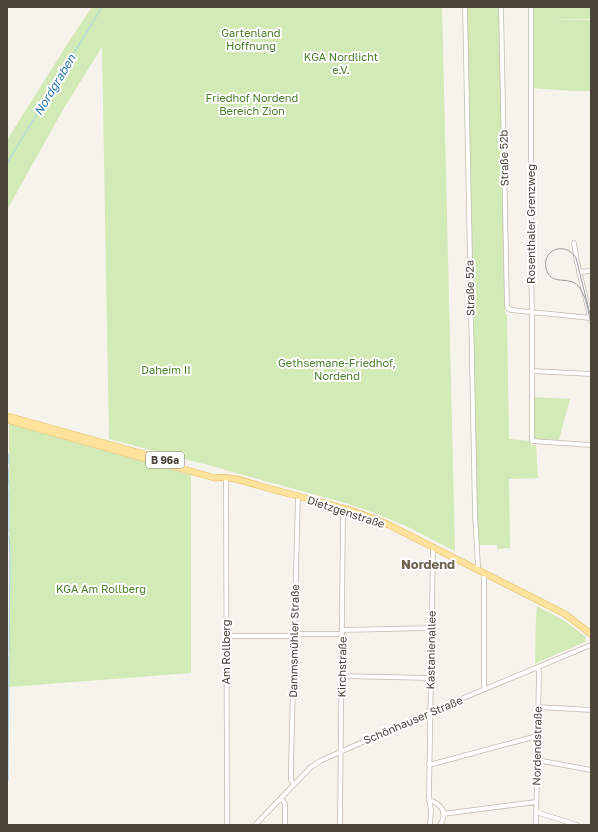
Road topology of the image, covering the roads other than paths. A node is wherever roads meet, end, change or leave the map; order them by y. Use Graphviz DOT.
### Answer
graph roads {
  1 [pos="465,7"];
  2 [pos="501,7"];
  3 [pos="531,7"];
  4 [pos="574,243"];
  5 [pos="591,271"];
  6 [pos="579,272"];
  7 [pos="532,312"];
  8 [pos="591,319"];
  9 [pos="532,371"];
  10 [pos="591,374"];
  11 [pos="7,416"];
  12 [pos="7,420"];
  13 [pos="591,445"];
  14 [pos="109,446"];
  15 [pos="223,478"];
  16 [pos="298,496"];
  17 [pos="343,509"];
  18 [pos="433,547"];
  19 [pos="476,569"];
  20 [pos="486,574"];
  21 [pos="432,628"];
  22 [pos="342,632"];
  23 [pos="591,634"];
  24 [pos="227,636"];
  25 [pos="294,636"];
  26 [pos="591,645"];
  27 [pos="537,668"];
  28 [pos="342,676"];
  29 [pos="430,678"];
  30 [pos="485,689"];
  31 [pos="538,707"];
  32 [pos="591,710"];
  33 [pos="430,712"];
  34 [pos="537,736"];
  35 [pos="341,751"];
  36 [pos="537,760"];
  37 [pos="429,765"];
  38 [pos="591,770"];
  39 [pos="294,784"];
  40 [pos="281,798"];
  41 [pos="429,800"];
  42 [pos="536,802"];
  43 [pos="536,812"];
  44 [pos="443,814"];
  45 [pos="227,825"];
  46 [pos="255,825"];
  47 [pos="285,825"];
  48 [pos="340,825"];
  49 [pos="430,825"];
  50 [pos="440,825"];
  51 [pos="536,825"];
  52 [pos="576,825"];
  1 -- 19 [label="street, Straße 52a"];
  2 -- 7 [label="street, Straße 52b"];
  3 -- 7 [label="street, Rosenthaler Grenzweg"];
  4 -- 6 [label="street"];
  5 -- 6 [label="street"];
  6 -- 8 [label="street"];
  7 -- 8 [label="street"];
  7 -- 9 [label="street, Rosenthaler Grenzweg"];
  9 -- 10 [label="street"];
  9 -- 13 [label="street, Rosenthaler Grenzweg"];
  11 -- 14 [label="main road, Dietzgenstraße / B 96a"];
  12 -- 14 [label="main road, Dietzgenstraße / B 96a"];
  14 -- 15 [label="main road, Dietzgenstraße / B 96a"];
  15 -- 16 [label="main road, Dietzgenstraße / B 96a"];
  15 -- 24 [label="street, Am Rollberg"];
  16 -- 17 [label="main road, Dietzgenstraße / B 96a"];
  16 -- 25 [label="street, Dammsmühler Straße"];
  17 -- 18 [label="main road, Dietzgenstraße / B 96a"];
  17 -- 22 [label="street, Kirchstraße"];
  18 -- 19 [label="main road, Dietzgenstraße / B 96a"];
  18 -- 21 [label="street, Kastanienallee"];
  19 -- 20 [label="main road, Dietzgenstraße / B 96a"];
  20 -- 23 [label="main road, Dietzgenstraße / B 96a"];
  20 -- 30 [label="street"];
  21 -- 22 [label="street"];
  21 -- 29 [label="street, Kastanienallee"];
  22 -- 25 [label="street"];
  22 -- 28 [label="street, Kirchstraße"];
  24 -- 25 [label="street"];
  24 -- 45 [label="street, Am Rollberg"];
  25 -- 39 [label="street, Dammsmühler Straße"];
  26 -- 27 [label="street, Schönhauser Straße"];
  27 -- 30 [label="street, Schönhauser Straße"];
  27 -- 31 [label="street, Nordendstraße"];
  28 -- 29 [label="street"];
  28 -- 35 [label="street, Kirchstraße"];
  29 -- 33 [label="street, Kastanienallee"];
  30 -- 33 [label="street, Schönhauser Straße"];
  31 -- 32 [label="street"];
  31 -- 34 [label="street, Nordendstraße"];
  33 -- 35 [label="street, Schönhauser Straße"];
  33 -- 37 [label="street, Kastanienallee"];
  34 -- 36 [label="street, Nordendstraße"];
  34 -- 37 [label="street"];
  35 -- 39 [label="street, Schönhauser Straße"];
  35 -- 48 [label="street, Kirchstraße"];
  36 -- 38 [label="street"];
  36 -- 42 [label="street, Nordendstraße"];
  37 -- 41 [label="street, Kastanienallee"];
  39 -- 40 [label="street, Schönhauser Straße"];
  40 -- 46 [label="street, Schönhauser Straße"];
  40 -- 47 [label="street"];
  41 -- 44 [label="street"];
  41 -- 49 [label="street, Kastanienallee"];
  42 -- 43 [label="street, Nordendstraße"];
  42 -- 44 [label="street"];
  43 -- 51 [label="street, Nordendstraße"];
  43 -- 52 [label="street"];
  44 -- 50 [label="street"];
}
